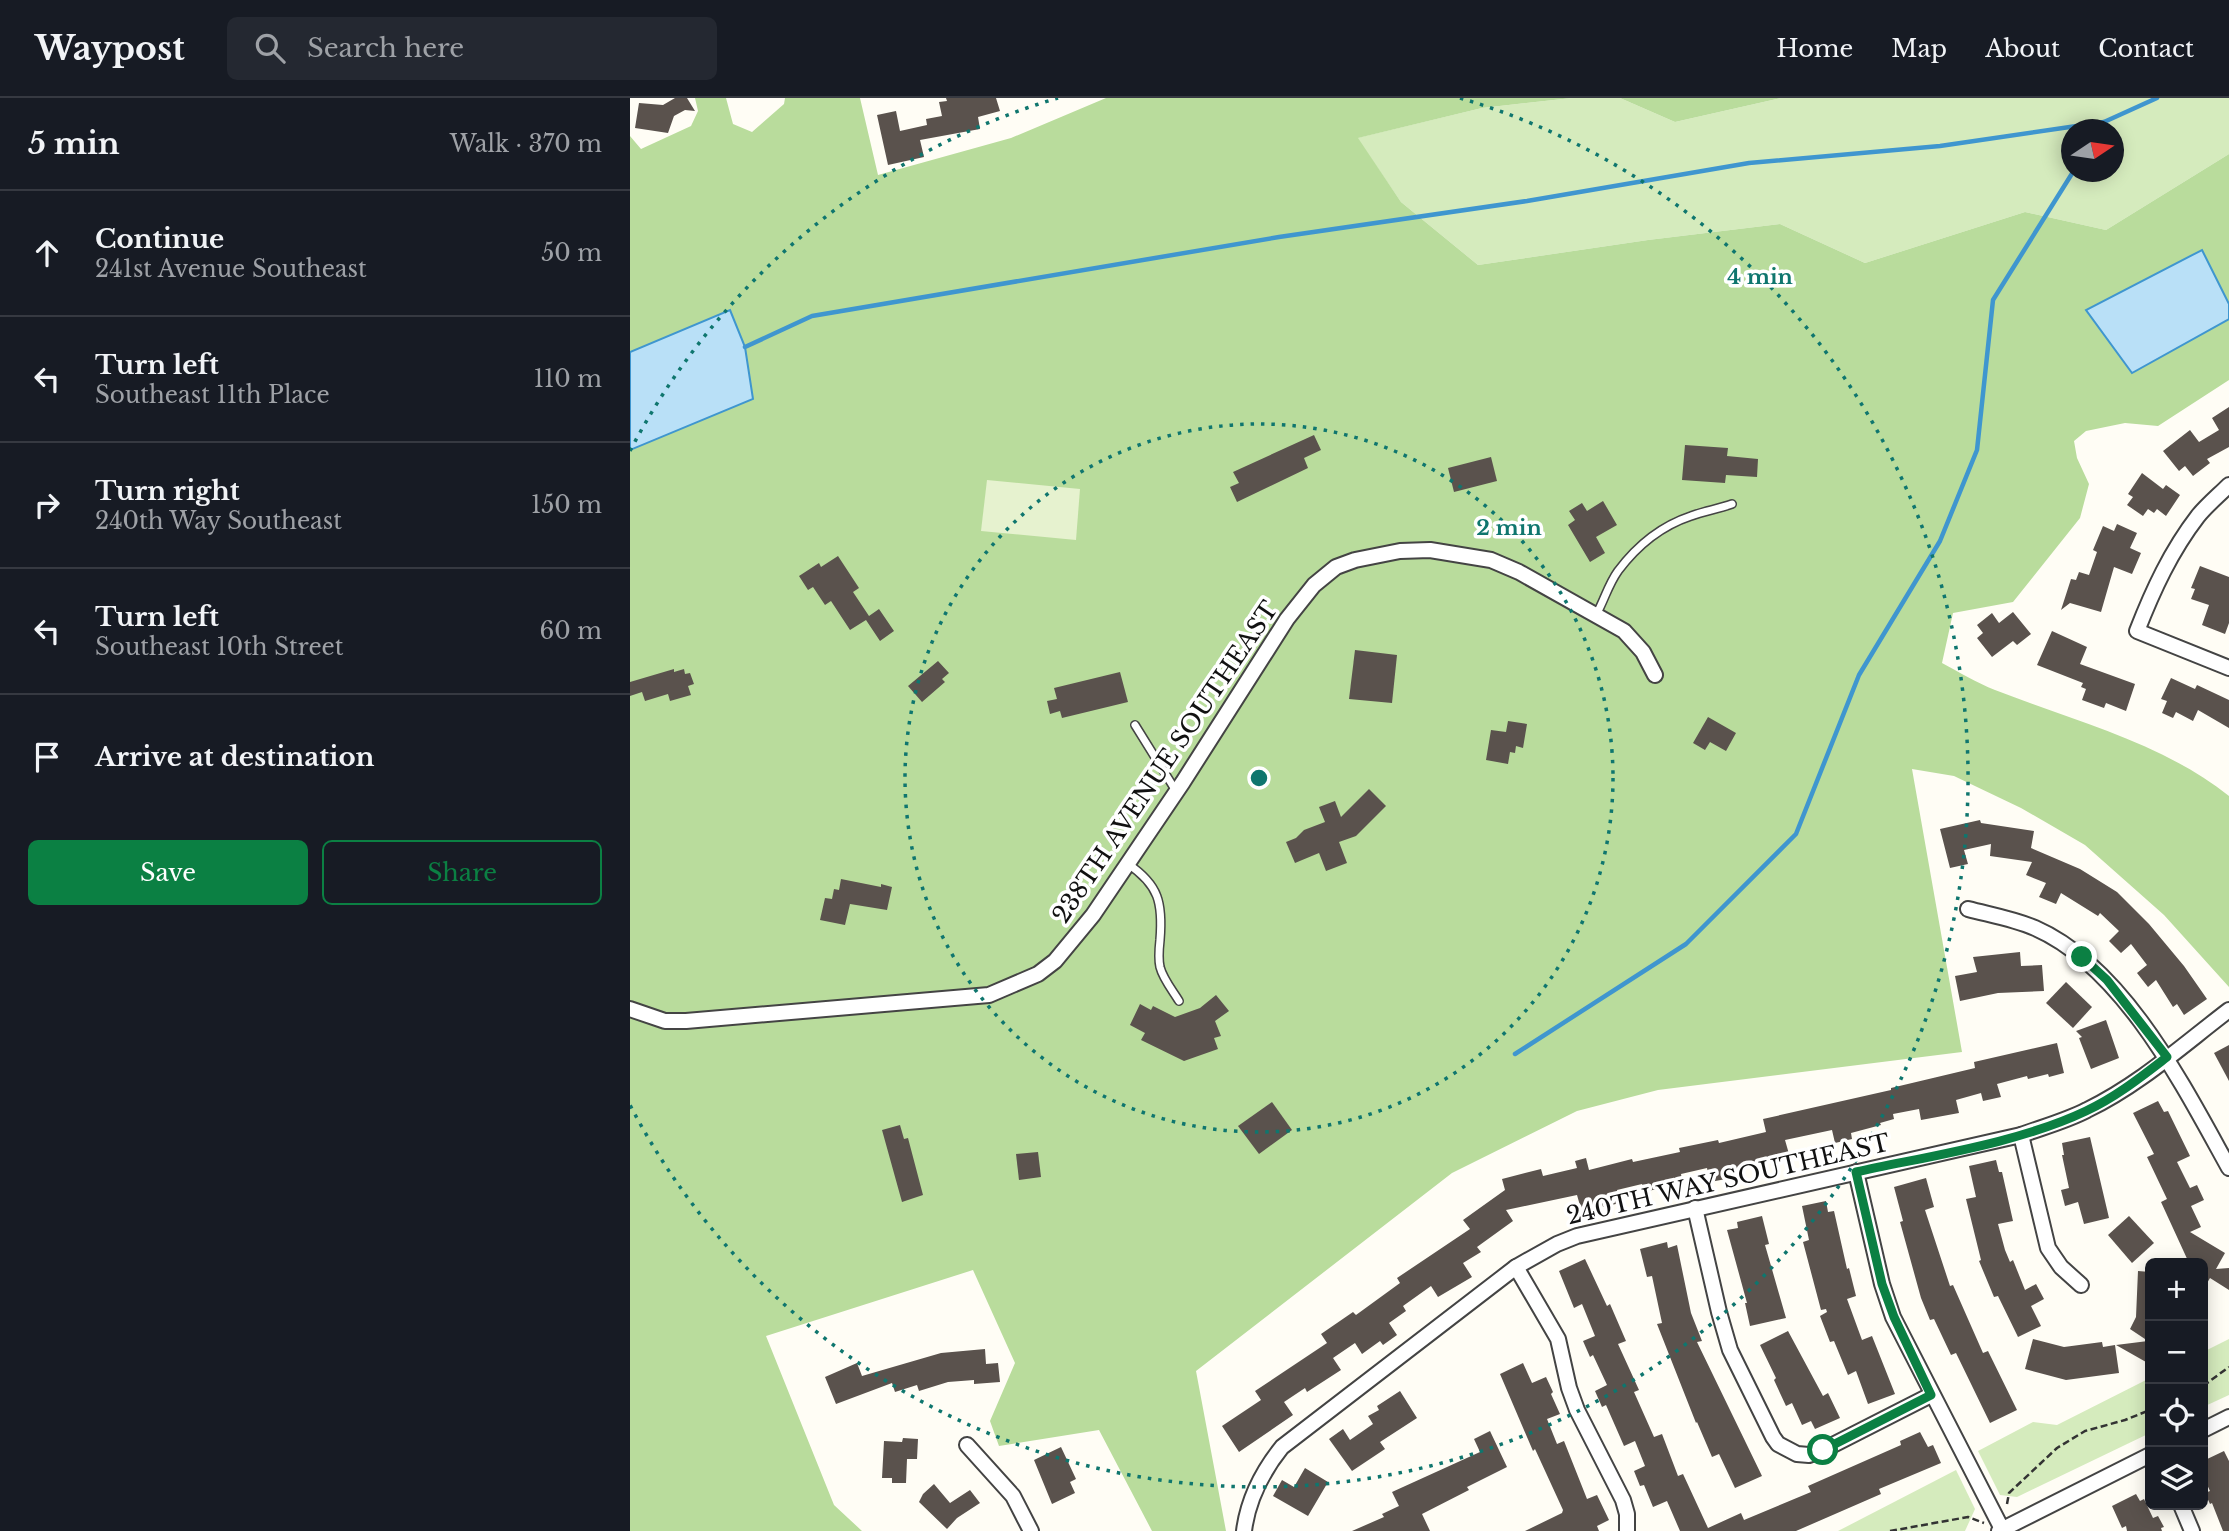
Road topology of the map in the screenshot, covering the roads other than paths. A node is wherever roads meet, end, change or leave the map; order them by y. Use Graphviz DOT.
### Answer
graph roads {
  1 [pos="2229,485"];
  2 [pos="1732,504"];
  3 [pos="1596,615"];
  4 [pos="2229,668"];
  5 [pos="1655,675"];
  6 [pos="1135,725"];
  7 [pos="1176,791"];
  8 [pos="1127,863"];
  9 [pos="1968,909"];
  10 [pos="1179,1001"];
  11 [pos="630,1009"];
  12 [pos="2229,1010"];
  13 [pos="2167,1057"];
  14 [pos="2021,1135"];
  15 [pos="2229,1168"];
  16 [pos="1856,1172"];
  17 [pos="1695,1208"];
  18 [pos="1516,1267"];
  19 [pos="2081,1285"];
  20 [pos="1931,1395"];
  21 [pos="2229,1417"];
  22 [pos="2208,1428"];
  23 [pos="967,1445"];
  24 [pos="2145,1458"];
  25 [pos="2183,1510"];
  26 [pos="1627,1529"];
  27 [pos="2001,1530"];
  28 [pos="1031,1531"];
  29 [pos="1244,1531"];
  30 [pos="2192,1531"];
  1 -- 4 [label="street"];
  2 -- 3 [label="lane"];
  3 -- 5 [label="street, 238TH AVENUE SOUTHEAST"];
  3 -- 7 [label="street, 238TH AVENUE SOUTHEAST"];
  6 -- 7 [label="lane"];
  7 -- 8 [label="street, 238TH AVENUE SOUTHEAST"];
  8 -- 10 [label="lane"];
  8 -- 11 [label="street, 238TH AVENUE SOUTHEAST"];
  9 -- 13 [label="street"];
  12 -- 13 [label="street, 240TH WAY SOUTHEAST"];
  13 -- 14 [label="street, 240TH WAY SOUTHEAST"];
  13 -- 15 [label="street"];
  14 -- 16 [label="street, 240TH WAY SOUTHEAST"];
  14 -- 19 [label="street"];
  16 -- 17 [label="street, 240TH WAY SOUTHEAST"];
  16 -- 20 [label="street"];
  17 -- 18 [label="street, 240TH WAY SOUTHEAST"];
  17 -- 20 [label="street"];
  18 -- 26 [label="street"];
  18 -- 29 [label="street, 240TH WAY SOUTHEAST"];
  20 -- 27 [label="street"];
  21 -- 22 [label="street"];
  23 -- 28 [label="street"];
  24 -- 27 [label="street"];
  25 -- 30 [label="street"];
}
